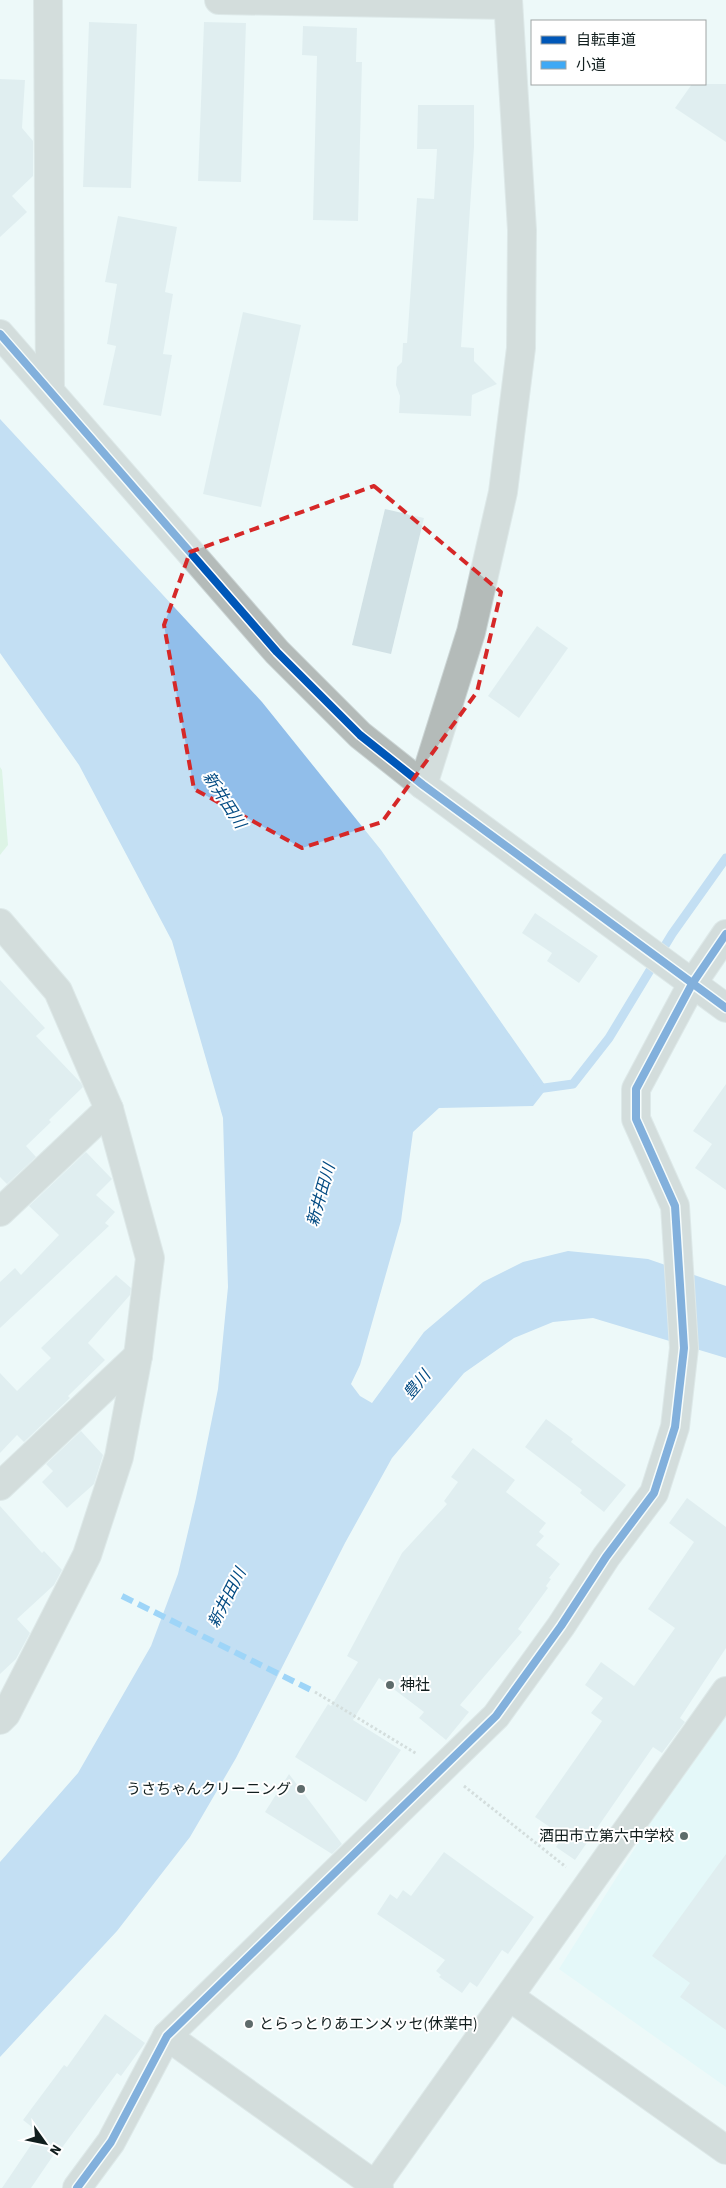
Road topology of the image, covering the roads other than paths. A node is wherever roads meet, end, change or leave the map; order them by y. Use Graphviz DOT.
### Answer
graph roads {
  1 [pos="48,0"];
  2 [pos="219,0"];
  3 [pos="508,3"];
  4 [pos="0,334"];
  5 [pos="50,389"];
  6 [pos="423,785"];
  7 [pos="2,930"];
  8 [pos="726,934"];
  9 [pos="692,984"];
  10 [pos="726,1008"];
  11 [pos="109,1109"];
  12 [pos="0,1212"];
  13 [pos="138,1356"];
  14 [pos="0,1486"];
  15 [pos="726,1691"];
  16 [pos="0,1720"];
  17 [pos="510,1997"];
  18 [pos="167,2036"];
  19 [pos="726,2150"];
  20 [pos="376,2187"];
  21 [pos="77,2188"];
  1 -- 5 [label="street"];
  2 -- 3 [label="street"];
  3 -- 6 [label="street"];
  4 -- 5 [label="street"];
  5 -- 6 [label="street"];
  6 -- 9 [label="street"];
  7 -- 11 [label="street"];
  8 -- 9 [label="street"];
  9 -- 10 [label="street"];
  9 -- 18 [label="street"];
  11 -- 12 [label="street"];
  11 -- 13 [label="street"];
  13 -- 14 [label="street"];
  13 -- 16 [label="street"];
  15 -- 17 [label="street"];
  17 -- 19 [label="street"];
  17 -- 20 [label="street"];
  18 -- 20 [label="street"];
  18 -- 21 [label="street"];
}
